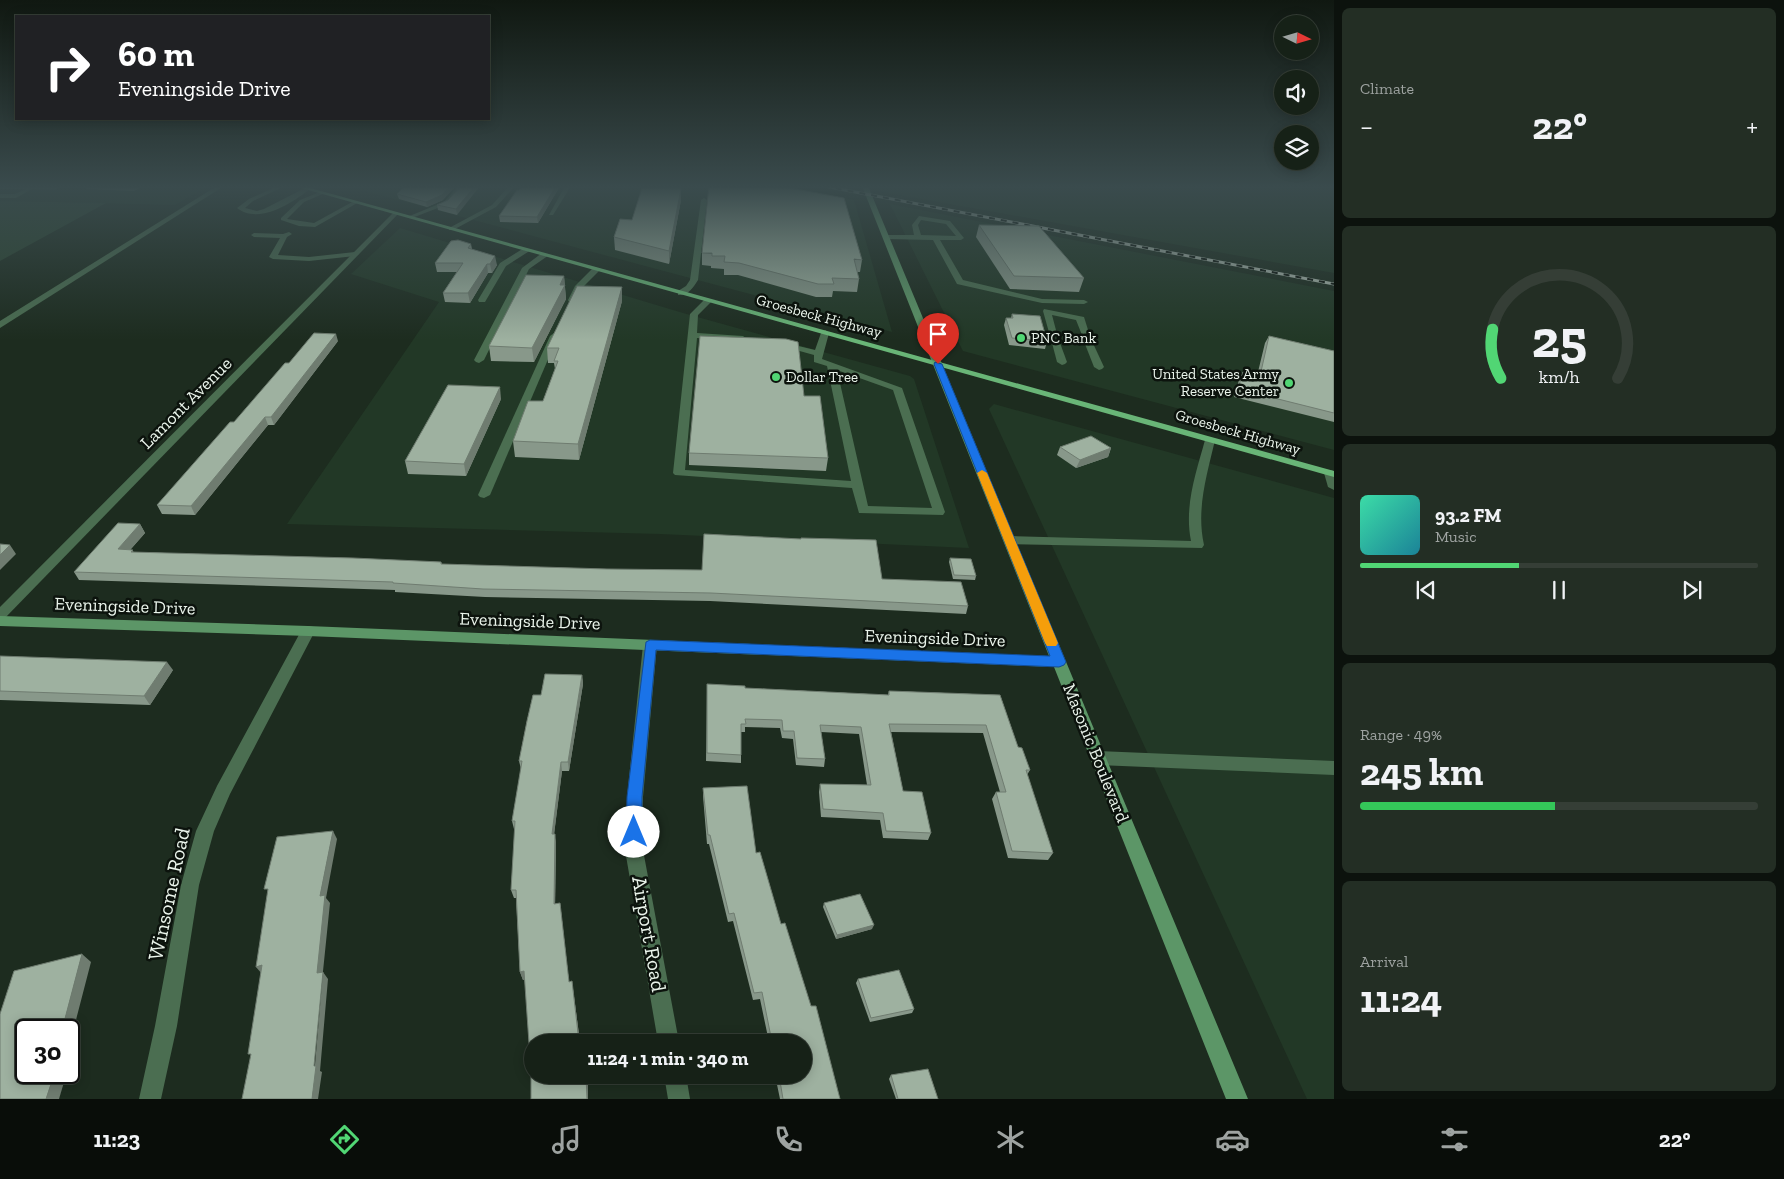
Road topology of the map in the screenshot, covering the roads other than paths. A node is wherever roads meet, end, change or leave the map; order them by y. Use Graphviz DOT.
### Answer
graph roads {
  1 [pos="139,237"];
  2 [pos="286,237"];
  3 [pos="372,237"];
  4 [pos="481,237"];
  5 [pos="699,237"];
  6 [pos="886,237"];
  7 [pos="895,237"];
  8 [pos="960,237"];
  9 [pos="918,238"];
  10 [pos="936,238"];
  11 [pos="527,250"];
  12 [pos="355,254"];
  13 [pos="545,255"];
  14 [pos="597,270"];
  15 [pos="681,293"];
  16 [pos="482,300"];
  17 [pos="708,300"];
  18 [pos="1084,302"];
  19 [pos="566,313"];
  20 [pos="0,325"];
  21 [pos="558,330"];
  22 [pos="825,333"];
  23 [pos="693,335"];
  24 [pos="751,339"];
  25 [pos="769,342"];
  26 [pos="819,354"];
  27 [pos="479,360"];
  28 [pos="1062,362"];
  29 [pos="938,364"];
  30 [pos="831,365"];
  31 [pos="1099,367"];
  32 [pos="1210,440"];
  33 [pos="1332,474"];
  34 [pos="857,485"];
  35 [pos="1334,487"];
  36 [pos="484,495"];
  37 [pos="1010,540"];
  38 [pos="0,615"];
  39 [pos="0,621"];
  40 [pos="308,631"];
  41 [pos="650,645"];
  42 [pos="1059,662"];
  43 [pos="1098,758"];
  44 [pos="1334,768"];
  45 [pos="668,1034"];
  46 [pos="677,1084"];
  47 [pos="150,1099"];
  48 [pos="680,1099"];
  49 [pos="1237,1099"];
  1 -- 20 [label="street"];
  2 -- 12 [label="street"];
  3 -- 12 [label="street, Lamont Avenue"];
  4 -- 11 [label="main road, Groesbeck Highway"];
  5 -- 15 [label="street"];
  6 -- 29 [label="street, Masonic Boulevard"];
  7 -- 9 [label="street"];
  8 -- 10 [label="street"];
  9 -- 10 [label="street"];
  10 -- 18 [label="street"];
  11 -- 13 [label="main road, Groesbeck Highway"];
  11 -- 16 [label="street"];
  12 -- 38 [label="street, Lamont Avenue"];
  13 -- 14 [label="main road, Groesbeck Highway"];
  13 -- 27 [label="street"];
  14 -- 15 [label="main road, Groesbeck Highway"];
  14 -- 19 [label="street"];
  15 -- 17 [label="main road, Groesbeck Highway"];
  17 -- 22 [label="main road, Groesbeck Highway"];
  17 -- 23 [label="street"];
  21 -- 36 [label="street"];
  22 -- 26 [label="street"];
  22 -- 29 [label="main road, Groesbeck Highway"];
  23 -- 24 [label="street"];
  23 -- 34 [label="street"];
  25 -- 26 [label="street"];
  26 -- 30 [label="street"];
  28 -- 31 [label="street"];
  29 -- 32 [label="main road, Groesbeck Highway"];
  29 -- 37 [label="street, Masonic Boulevard"];
  30 -- 34 [label="street"];
  30 -- 34 [label="street"];
  32 -- 33 [label="main road, Groesbeck Highway"];
  32 -- 37 [label="street"];
  33 -- 35 [label="street"];
  37 -- 42 [label="street, Masonic Boulevard"];
  39 -- 40 [label="street, Eveningside Drive"];
  40 -- 41 [label="street, Eveningside Drive"];
  40 -- 47 [label="street, Winsome Road"];
  41 -- 42 [label="street, Eveningside Drive"];
  41 -- 45 [label="street, Airport Road"];
  42 -- 43 [label="street, Masonic Boulevard"];
  43 -- 44 [label="street"];
  43 -- 49 [label="street, Masonic Boulevard"];
  46 -- 48 [label="street"];
}
